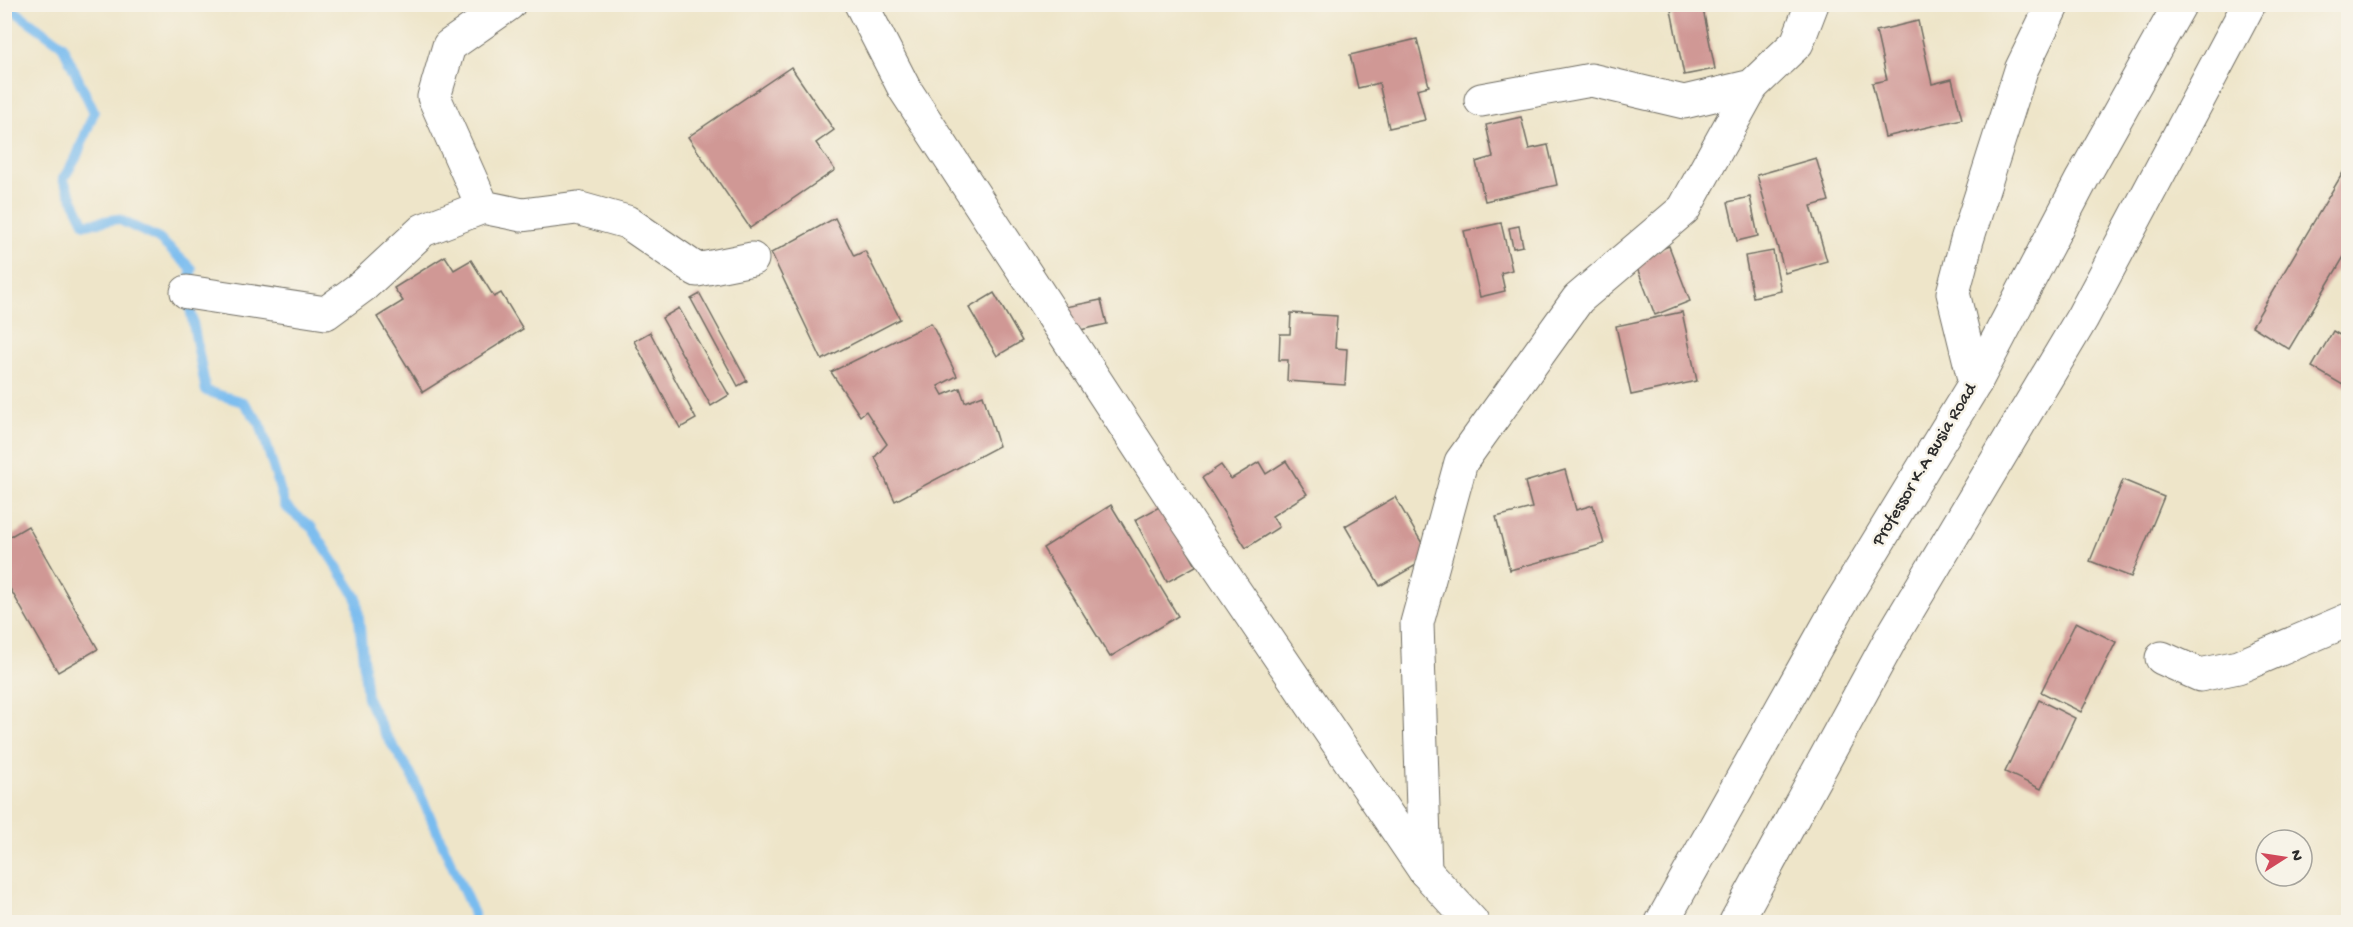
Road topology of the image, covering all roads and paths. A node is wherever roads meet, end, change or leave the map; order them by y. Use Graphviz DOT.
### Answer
graph roads {
  1 [pos="509,4"];
  2 [pos="861,4"];
  3 [pos="1812,4"];
  4 [pos="2053,4"];
  5 [pos="2180,4"];
  6 [pos="2249,4"];
  7 [pos="1752,86"];
  8 [pos="1480,100"];
  9 [pos="483,207"];
  10 [pos="752,259"];
  11 [pos="187,292"];
  12 [pos="1975,383"];
  13 [pos="2349,620"];
  14 [pos="2162,658"];
  15 [pos="1425,871"];
  16 [pos="1472,922"];
  17 [pos="1662,922"];
  18 [pos="1736,922"];
  1 -- 9 [label="street"];
  2 -- 15 [label="street"];
  3 -- 7 [label="street"];
  4 -- 12 [label="street"];
  5 -- 12 [label="street, Professor K.A Busia Road"];
  6 -- 18 [label="street"];
  7 -- 8 [label="street"];
  7 -- 15 [label="street"];
  9 -- 10 [label="street"];
  9 -- 11 [label="street"];
  12 -- 17 [label="street, Professor K.A Busia Road"];
  13 -- 14 [label="street"];
  15 -- 16 [label="street"];
}
